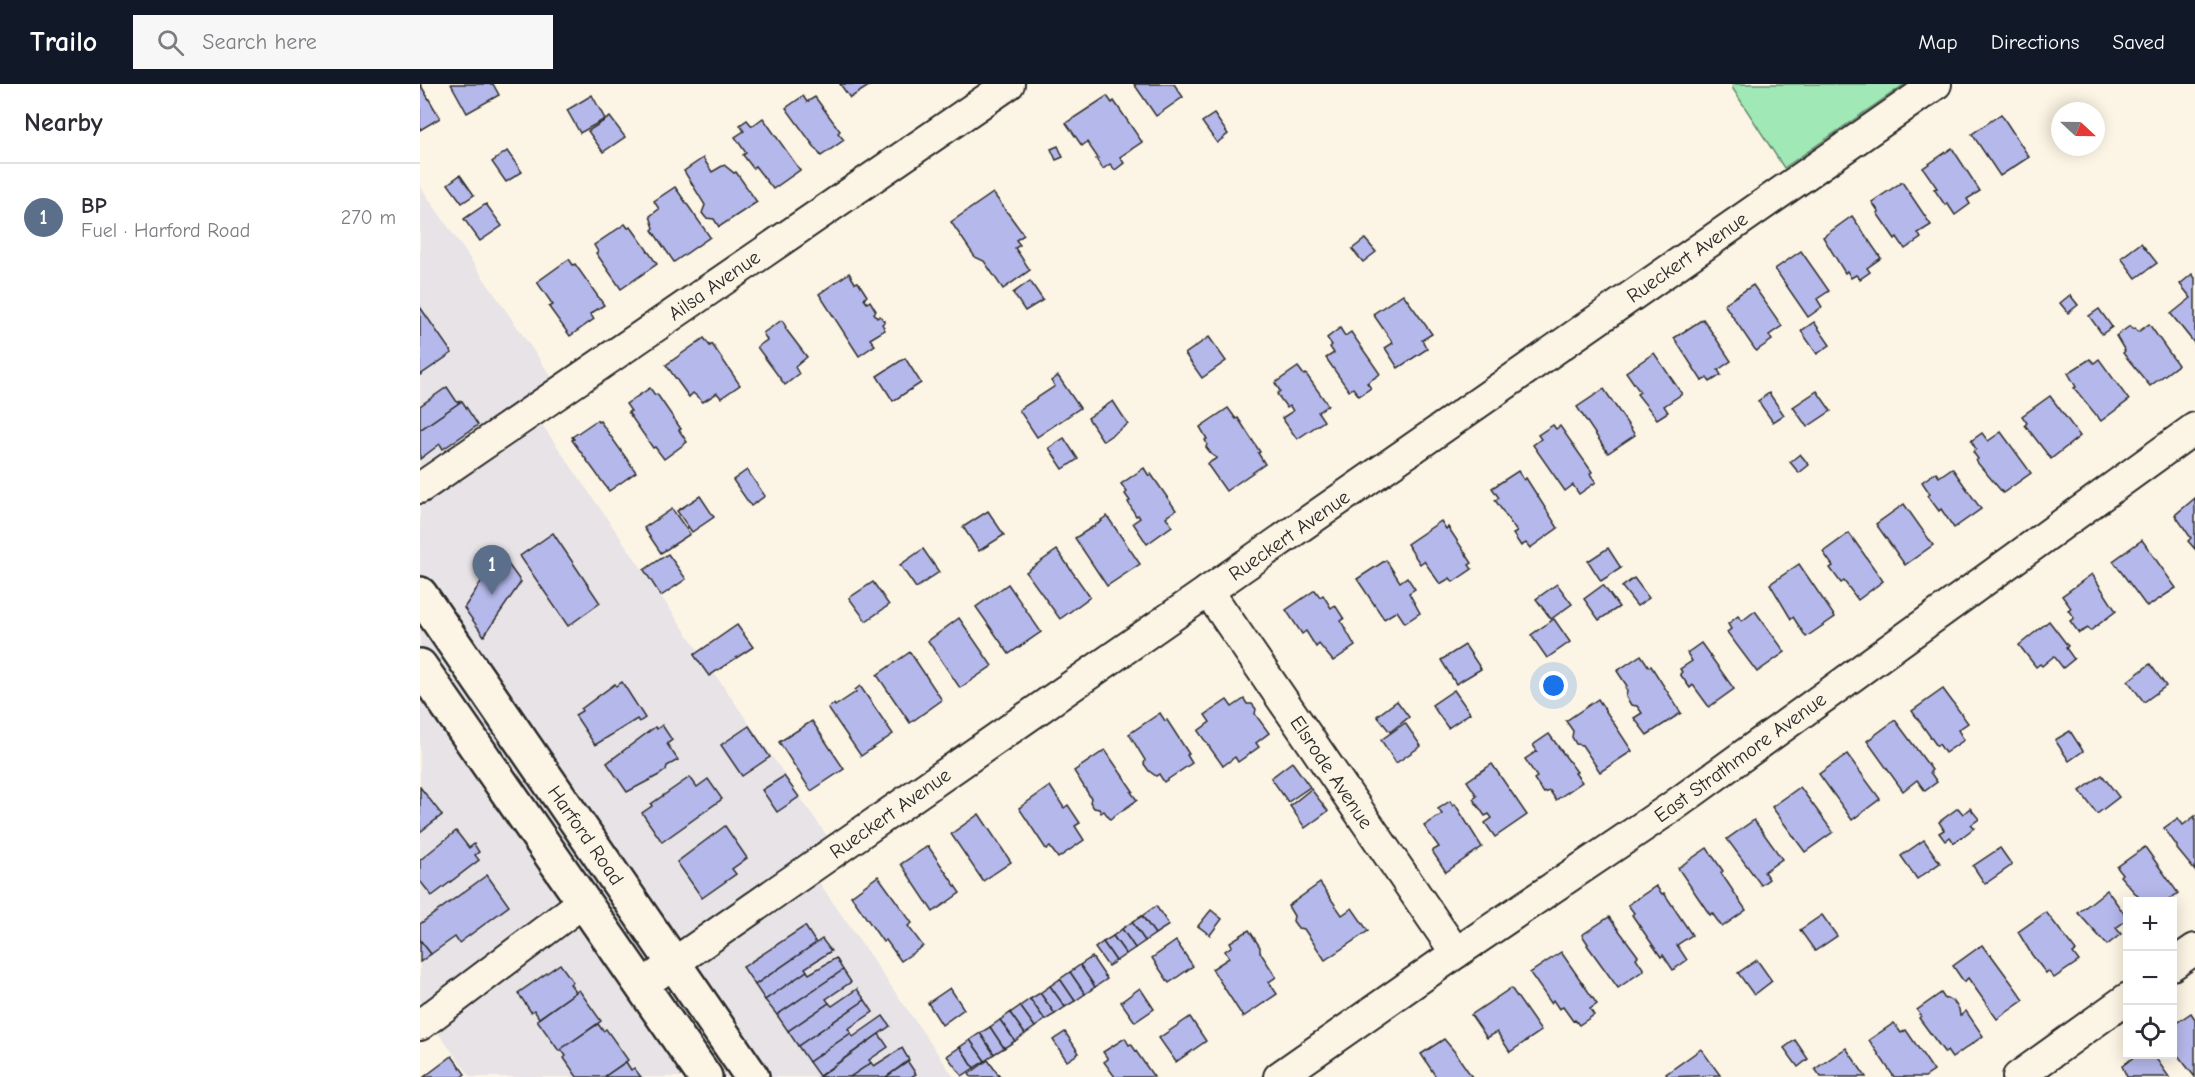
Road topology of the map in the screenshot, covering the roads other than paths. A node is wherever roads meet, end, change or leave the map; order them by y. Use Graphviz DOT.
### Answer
graph roads {
  1 [pos="1009,84"];
  2 [pos="1936,84"];
  3 [pos="2195,428"];
  4 [pos="420,488"];
  5 [pos="1208,591"];
  6 [pos="420,594"];
  7 [pos="420,666"];
  8 [pos="584,902"];
  9 [pos="2195,949"];
  10 [pos="1456,953"];
  11 [pos="2177,962"];
  12 [pos="674,963"];
  13 [pos="641,986"];
  14 [pos="2123,1001"];
  15 [pos="420,1025"];
  16 [pos="705,1077"];
  17 [pos="752,1077"];
  18 [pos="1279,1077"];
  19 [pos="2018,1077"];
  1 -- 4 [label="street, Ailsa Avenue"];
  2 -- 5 [label="street, Rueckert Avenue"];
  3 -- 10 [label="street, East Strathmore Avenue"];
  5 -- 10 [label="street, Elsrode Avenue"];
  5 -- 12 [label="street, Rueckert Avenue"];
  6 -- 12 [label="main road, Harford Road"];
  7 -- 8 [label="main road, Harford Road"];
  8 -- 13 [label="main road, Harford Road"];
  8 -- 15 [label="street"];
  9 -- 11 [label="street"];
  10 -- 18 [label="street, East Strathmore Avenue"];
  12 -- 13 [label="street, Rueckert Avenue"];
  12 -- 17 [label="main road, Harford Road"];
  13 -- 16 [label="main road, Harford Road"];
  14 -- 19 [label="street"];
}
